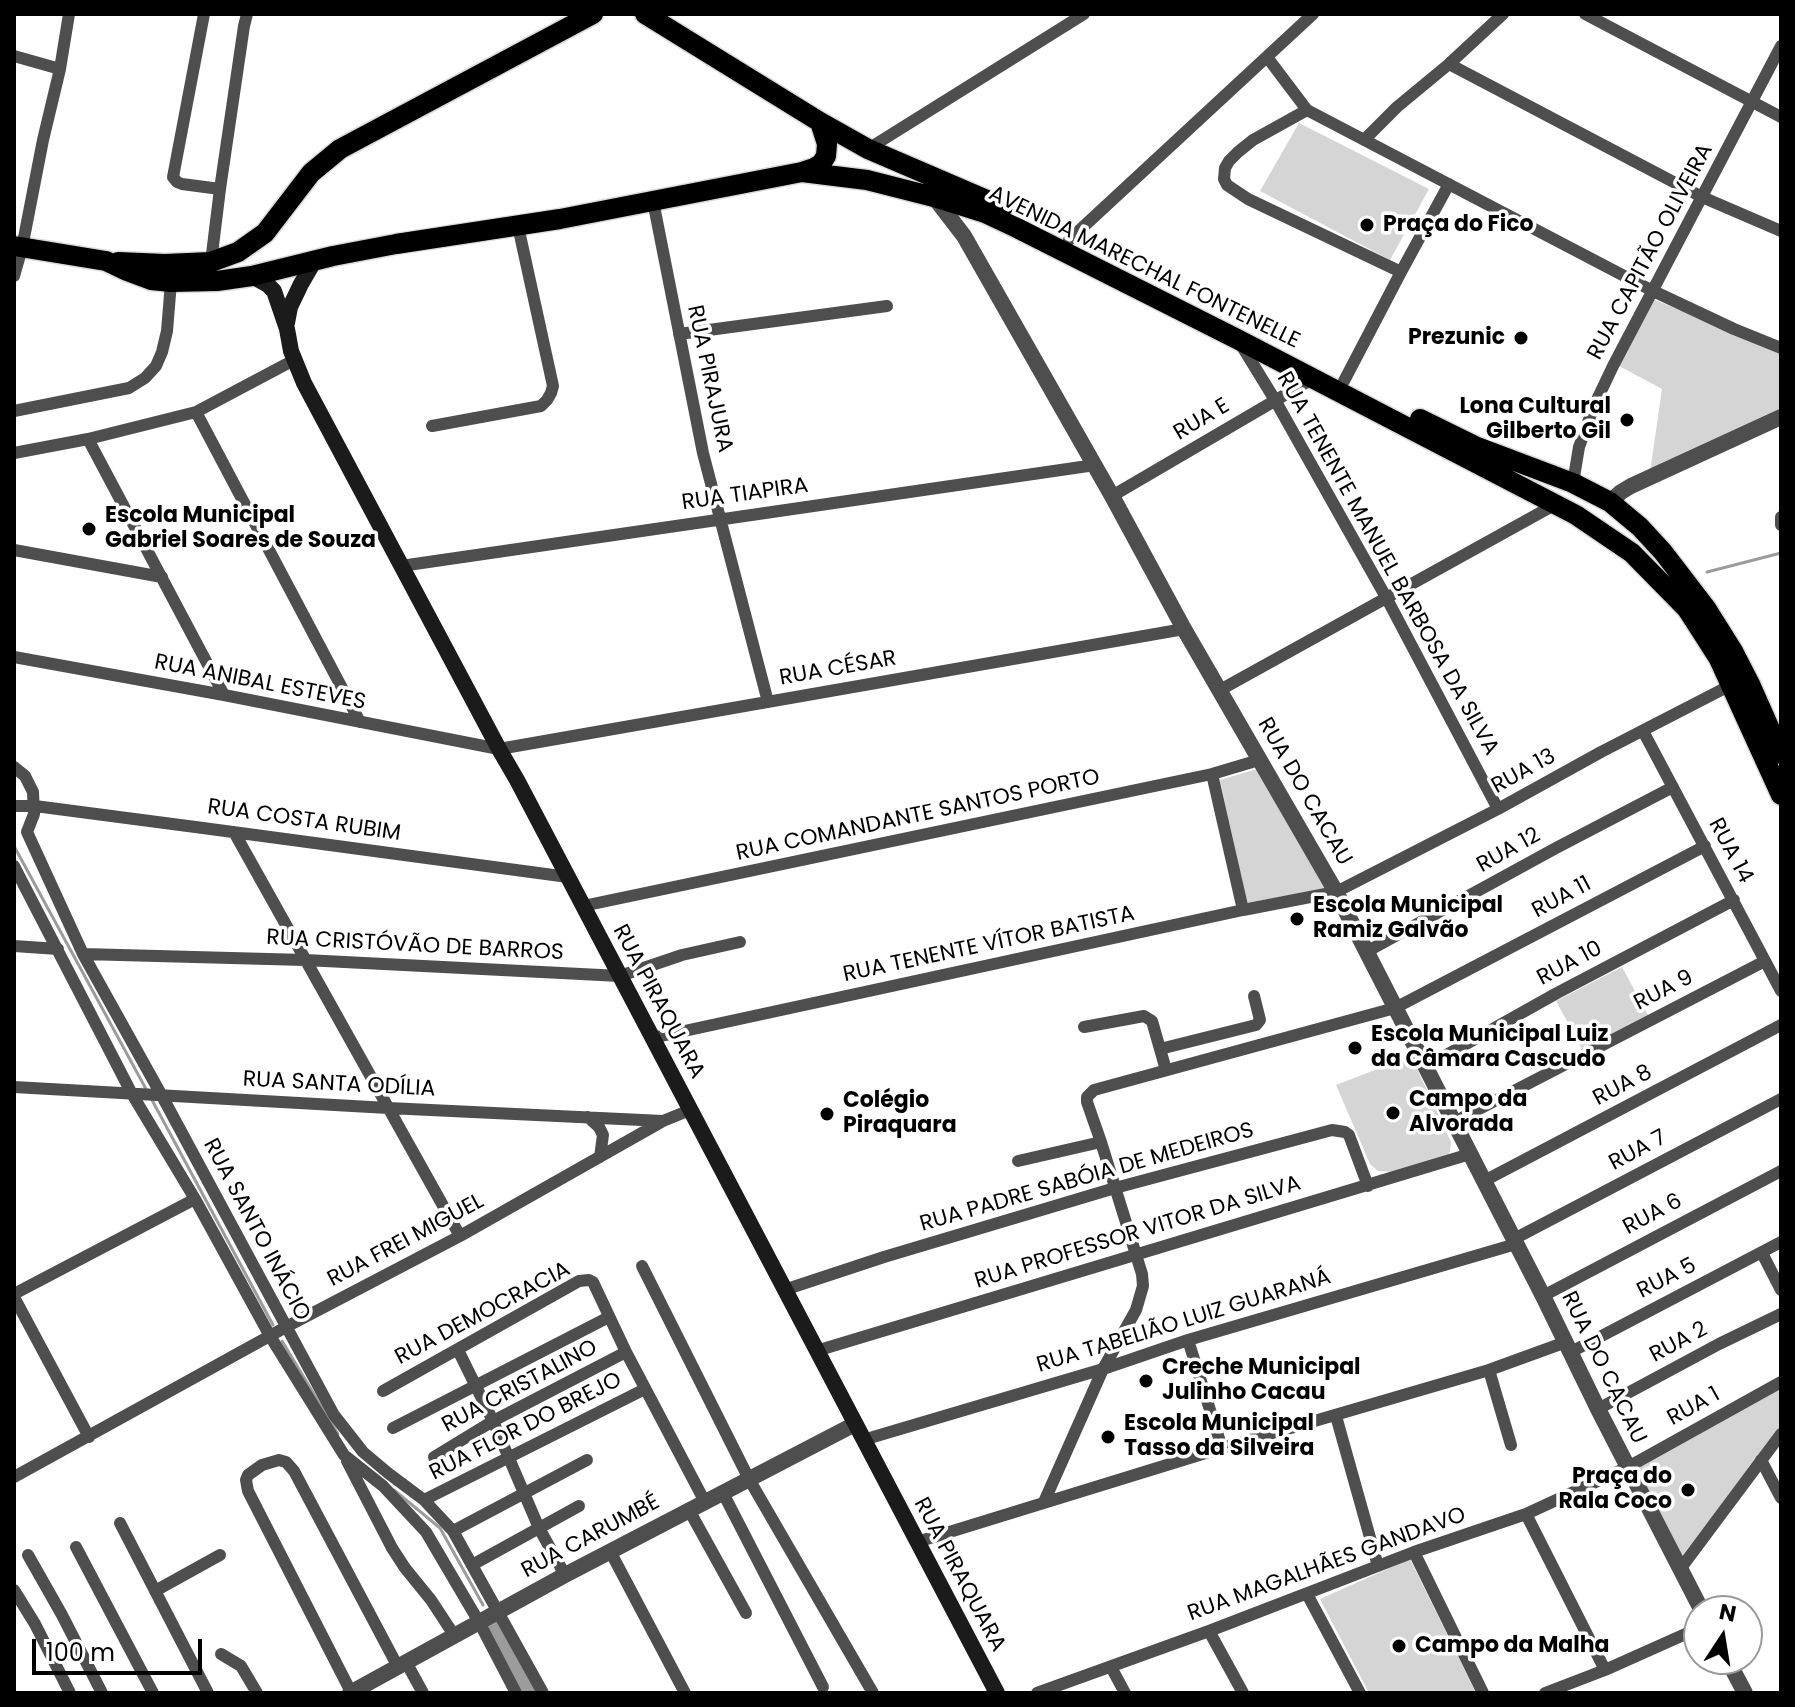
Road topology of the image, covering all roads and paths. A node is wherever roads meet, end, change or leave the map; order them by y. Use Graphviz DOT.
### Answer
graph roads {
  1 [pos="69,14"];
  2 [pos="204,14"];
  3 [pos="247,14"];
  4 [pos="645,14"];
  5 [pos="1084,14"];
  6 [pos="1313,14"];
  7 [pos="1503,14"];
  8 [pos="1585,14"];
  9 [pos="588,15"];
  10 [pos="1781,46"];
  11 [pos="14,56"];
  12 [pos="1267,57"];
  13 [pos="1449,64"];
  14 [pos="60,69"];
  15 [pos="1753,102"];
  16 [pos="1307,110"];
  17 [pos="1781,117"];
  18 [pos="820,122"];
  19 [pos="1364,140"];
  20 [pos="868,149"];
  21 [pos="802,172"];
  22 [pos="856,178"];
  23 [pos="1449,184"];
  24 [pos="220,189"];
  25 [pos="934,197"];
  26 [pos="1702,197"];
  27 [pos="653,201"];
  28 [pos="985,213"];
  29 [pos="518,226"];
  30 [pos="1781,231"];
  31 [pos="964,236"];
  32 [pos="1069,240"];
  33 [pos="18,247"];
  34 [pos="315,260"];
  35 [pos="106,261"];
  36 [pos="218,267"];
  37 [pos="1401,272"];
  38 [pos="14,276"];
  39 [pos="248,277"];
  40 [pos="171,282"];
  41 [pos="1651,290"];
  42 [pos="887,306"];
  43 [pos="287,329"];
  44 [pos="679,334"];
  45 [pos="1239,340"];
  46 [pos="1781,348"];
  47 [pos="294,360"];
  48 [pos="1312,379"];
  49 [pos="1344,381"];
  50 [pos="1275,400"];
  51 [pos="14,411"];
  52 [pos="196,412"];
  53 [pos="1781,417"];
  54 [pos="432,426"];
  55 [pos="88,439"];
  56 [pos="14,453"];
  57 [pos="1095,465"];
  58 [pos="1573,483"];
  59 [pos="1112,496"];
  60 [pos="1610,502"];
  61 [pos="1556,504"];
  62 [pos="1781,517"];
  63 [pos="719,518"];
  64 [pos="1781,525"];
  65 [pos="14,550"];
  66 [pos="1632,553"];
  67 [pos="401,566"];
  68 [pos="162,577"];
  69 [pos="1387,599"];
  70 [pos="1184,629"];
  71 [pos="14,657"];
  72 [pos="1731,685"];
  73 [pos="1220,690"];
  74 [pos="224,695"];
  75 [pos="768,702"];
  76 [pos="360,722"];
  77 [pos="1775,723"];
  78 [pos="1643,731"];
  79 [pos="499,749"];
  80 [pos="1781,754"];
  81 [pos="1259,760"];
  82 [pos="14,767"];
  83 [pos="1212,774"];
  84 [pos="1673,787"];
  85 [pos="1781,795"];
  86 [pos="14,806"];
  87 [pos="35,806"];
  88 [pos="1498,809"];
  89 [pos="234,832"];
  90 [pos="21,835"];
  91 [pos="1705,846"];
  92 [pos="14,866"];
  93 [pos="568,877"];
  94 [pos="1336,892"];
  95 [pos="1734,900"];
  96 [pos="583,906"];
  97 [pos="1243,910"];
  98 [pos="740,942"];
  99 [pos="14,946"];
  100 [pos="58,949"];
  101 [pos="1366,952"];
  102 [pos="83,954"];
  103 [pos="305,960"];
  104 [pos="1765,961"];
  105 [pos="620,976"];
  106 [pos="1781,991"];
  107 [pos="1254,996"];
  108 [pos="1395,1008"];
  109 [pos="1781,1025"];
  110 [pos="1084,1027"];
  111 [pos="652,1038"];
  112 [pos="1160,1049"];
  113 [pos="1425,1067"];
  114 [pos="1166,1070"];
  115 [pos="14,1087"];
  116 [pos="147,1095"];
  117 [pos="1781,1099"];
  118 [pos="388,1108"];
  119 [pos="690,1110"];
  120 [pos="588,1117"];
  121 [pos="663,1121"];
  122 [pos="1454,1122"];
  123 [pos="1101,1142"];
  124 [pos="1470,1154"];
  125 [pos="600,1157"];
  126 [pos="1018,1161"];
  127 [pos="1781,1171"];
  128 [pos="1484,1181"];
  129 [pos="1368,1186"];
  130 [pos="1115,1188"];
  131 [pos="195,1199"];
  132 [pos="460,1236"];
  133 [pos="1515,1241"];
  134 [pos="1781,1242"];
  135 [pos="1762,1253"];
  136 [pos="1135,1254"];
  137 [pos="642,1266"];
  138 [pos="784,1290"];
  139 [pos="1781,1290"];
  140 [pos="14,1295"];
  141 [pos="1543,1296"];
  142 [pos="1781,1314"];
  143 [pos="609,1317"];
  144 [pos="278,1332"];
  145 [pos="1188,1340"];
  146 [pos="1569,1347"];
  147 [pos="458,1350"];
  148 [pos="816,1351"];
  149 [pos="626,1352"];
  150 [pos="1103,1369"];
  151 [pos="1489,1370"];
  152 [pos="1781,1382"];
  153 [pos="476,1386"];
  154 [pos="645,1389"];
  155 [pos="383,1391"];
  156 [pos="1598,1409"];
  157 [pos="1336,1416"];
  158 [pos="493,1421"];
  159 [pos="393,1428"];
  160 [pos="859,1432"];
  161 [pos="1781,1434"];
  162 [pos="89,1437"];
  163 [pos="1511,1445"];
  164 [pos="1222,1448"];
  165 [pos="344,1455"];
  166 [pos="434,1457"];
  167 [pos="509,1458"];
  168 [pos="587,1460"];
  169 [pos="1761,1460"];
  170 [pos="1628,1467"];
  171 [pos="14,1477"];
  172 [pos="749,1479"];
  173 [pos="524,1492"];
  174 [pos="723,1493"];
  175 [pos="1781,1498"];
  176 [pos="424,1500"];
  177 [pos="705,1502"];
  178 [pos="1044,1502"];
  179 [pos="579,1506"];
  180 [pos="689,1510"];
  181 [pos="1526,1514"];
  182 [pos="120,1523"];
  183 [pos="539,1528"];
  184 [pos="453,1531"];
  185 [pos="917,1542"];
  186 [pos="76,1547"];
  187 [pos="610,1551"];
  188 [pos="1414,1552"];
  189 [pos="28,1555"];
  190 [pos="220,1555"];
  191 [pos="472,1565"];
  192 [pos="1378,1566"];
  193 [pos="1681,1568"];
  194 [pos="565,1575"];
  195 [pos="14,1590"];
  196 [pos="155,1591"];
  197 [pos="1307,1594"];
  198 [pos="1694,1595"];
  199 [pos="746,1613"];
  200 [pos="488,1617"];
  201 [pos="1209,1631"];
  202 [pos="454,1635"];
  203 [pos="1683,1635"];
  204 [pos="221,1654"];
  205 [pos="402,1665"];
  206 [pos="1111,1667"];
  207 [pos="1605,1670"];
  208 [pos="1735,1675"];
  209 [pos="823,1687"];
  210 [pos="70,1693"];
  211 [pos="102,1693"];
  212 [pos="153,1693"];
  213 [pos="208,1693"];
  214 [pos="257,1693"];
  215 [pos="351,1693"];
  216 [pos="423,1693"];
  217 [pos="516,1693"];
  218 [pos="543,1693"];
  219 [pos="685,1693"];
  220 [pos="873,1693"];
  221 [pos="997,1693"];
  222 [pos="1037,1693"];
  223 [pos="1125,1693"];
  224 [pos="1243,1693"];
  225 [pos="1360,1693"];
  226 [pos="1483,1693"];
  227 [pos="1545,1693"];
  228 [pos="1745,1693"];
  1 -- 14 [label="street"];
  2 -- 24 [label="street"];
  3 -- 24 [label="street"];
  4 -- 18 [label="main road, AVENIDA MARECHAL FONTENELLE"];
  5 -- 20 [label="street"];
  6 -- 12 [label="street"];
  7 -- 13 [label="street"];
  8 -- 15 [label="street"];
  9 -- 36 [label="main road"];
  10 -- 15 [label="street, RUA CAPITÃO OLIVEIRA"];
  11 -- 14 [label="street"];
  12 -- 16 [label="street"];
  12 -- 32 [label="street"];
  13 -- 19 [label="street"];
  13 -- 26 [label="street"];
  14 -- 33 [label="street"];
  15 -- 17 [label="street"];
  15 -- 26 [label="street, RUA CAPITÃO OLIVEIRA"];
  16 -- 19 [label="street"];
  16 -- 37 [label="street"];
  18 -- 20 [label="main road, AVENIDA MARECHAL FONTENELLE"];
  18 -- 21 [label="main road"];
  19 -- 23 [label="street"];
  20 -- 22 [label="main road"];
  20 -- 32 [label="main road, AVENIDA MARECHAL FONTENELLE"];
  21 -- 22 [label="main road, AVENIDA MARECHAL FONTENELLE"];
  21 -- 27 [label="main road, AVENIDA MARECHAL FONTENELLE"];
  22 -- 25 [label="main road, AVENIDA MARECHAL FONTENELLE"];
  23 -- 37 [label="street"];
  23 -- 41 [label="street"];
  24 -- 36 [label="street"];
  25 -- 28 [label="main road, AVENIDA MARECHAL FONTENELLE"];
  25 -- 31 [label="street, RUA DO CACAU"];
  26 -- 30 [label="street"];
  26 -- 41 [label="street, RUA CAPITÃO OLIVEIRA"];
  27 -- 29 [label="main road, AVENIDA MARECHAL FONTENELLE"];
  27 -- 44 [label="street, RUA PIRAJURA"];
  28 -- 31 [label="street"];
  28 -- 45 [label="main road, AVENIDA MARECHAL FONTENELLE"];
  29 -- 34 [label="main road, AVENIDA MARECHAL FONTENELLE"];
  29 -- 54 [label="street"];
  31 -- 57 [label="street, RUA DO CACAU"];
  32 -- 49 [label="main road, AVENIDA MARECHAL FONTENELLE"];
  33 -- 35 [label="main road"];
  33 -- 38 [label="street"];
  34 -- 39 [label="main road, AVENIDA MARECHAL FONTENELLE"];
  34 -- 43 [label="main road, RUA PIRAQUARA"];
  35 -- 36 [label="main road"];
  35 -- 40 [label="main road"];
  36 -- 39 [label="main road, AVENIDA MARECHAL FONTENELLE"];
  36 -- 40 [label="main road"];
  37 -- 49 [label="street"];
  39 -- 43 [label="main road, RUA PIRAQUARA"];
  40 -- 51 [label="street"];
  41 -- 46 [label="street"];
  41 -- 58 [label="street, RUA CAPITÃO OLIVEIRA"];
  42 -- 44 [label="street"];
  43 -- 47 [label="main road, RUA PIRAQUARA"];
  44 -- 63 [label="street, RUA PIRAJURA"];
  45 -- 48 [label="main road, AVENIDA MARECHAL FONTENELLE"];
  45 -- 50 [label="street, RUA TENENTE MANUEL BARBOSA DA SILVA"];
  47 -- 52 [label="street"];
  47 -- 67 [label="main road, RUA PIRAQUARA"];
  48 -- 50 [label="street, RUA E"];
  48 -- 61 [label="main road, AVENIDA MARECHAL FONTENELLE"];
  49 -- 58 [label="main road, AVENIDA MARECHAL FONTENELLE"];
  50 -- 59 [label="street, RUA E"];
  50 -- 69 [label="street, RUA TENENTE MANUEL BARBOSA DA SILVA"];
  52 -- 55 [label="street"];
  52 -- 76 [label="street"];
  53 -- 60 [label="street"];
  55 -- 56 [label="street"];
  55 -- 68 [label="street"];
  57 -- 59 [label="street, RUA DO CACAU"];
  57 -- 63 [label="street, RUA TIAPIRA"];
  58 -- 60 [label="main road, AVENIDA MARECHAL FONTENELLE"];
  59 -- 70 [label="street, RUA DO CACAU"];
  60 -- 66 [label="main road"];
  60 -- 77 [label="main road, AVENIDA MARECHAL FONTENELLE"];
  61 -- 66 [label="main road, AVENIDA MARECHAL FONTENELLE"];
  61 -- 69 [label="street"];
  62 -- 64 [label="street"];
  63 -- 67 [label="street, RUA TIAPIRA"];
  63 -- 75 [label="street, RUA PIRAJURA"];
  65 -- 68 [label="street"];
  66 -- 72 [label="main road, AVENIDA MARECHAL FONTENELLE"];
  67 -- 79 [label="main road, RUA PIRAQUARA"];
  68 -- 74 [label="street"];
  69 -- 73 [label="street"];
  69 -- 88 [label="street, RUA TENENTE MANUEL BARBOSA DA SILVA"];
  70 -- 73 [label="street, RUA DO CACAU"];
  70 -- 75 [label="street, RUA CÉSAR"];
  71 -- 74 [label="street, RUA ANIBAL ESTEVES"];
  72 -- 78 [label="street, RUA 13"];
  72 -- 85 [label="main road, AVENIDA MARECHAL FONTENELLE"];
  73 -- 81 [label="street, RUA DO CACAU"];
  74 -- 76 [label="street, RUA ANIBAL ESTEVES"];
  75 -- 79 [label="street, RUA CÉSAR"];
  76 -- 79 [label="street, RUA ANIBAL ESTEVES"];
  77 -- 80 [label="main road, AVENIDA MARECHAL FONTENELLE"];
  78 -- 84 [label="street, RUA 14"];
  78 -- 88 [label="street, RUA 13"];
  79 -- 93 [label="main road, RUA PIRAQUARA"];
  81 -- 83 [label="street, RUA COMANDANTE SANTOS PORTO"];
  81 -- 94 [label="street, RUA DO CACAU"];
  82 -- 87 [label="street"];
  83 -- 96 [label="street, RUA COMANDANTE SANTOS PORTO"];
  83 -- 97 [label="street"];
  84 -- 91 [label="street, RUA 14"];
  84 -- 101 [label="street, RUA 12"];
  86 -- 87 [label="street, RUA COSTA RUBIM"];
  87 -- 89 [label="street, RUA COSTA RUBIM"];
  87 -- 90 [label="street"];
  88 -- 94 [label="street, RUA 13"];
  89 -- 93 [label="street, RUA COSTA RUBIM"];
  89 -- 103 [label="street"];
  90 -- 102 [label="street, RUA SANTO INÁCIO"];
  91 -- 95 [label="street, RUA 14"];
  91 -- 108 [label="street, RUA 11"];
  92 -- 100 [label="street, RUA SANTO INÁCIO"];
  93 -- 96 [label="main road, RUA PIRAQUARA"];
  94 -- 97 [label="street, RUA TENENTE VÍTOR BATISTA"];
  94 -- 101 [label="street, RUA DO CACAU"];
  95 -- 104 [label="street, RUA 14"];
  95 -- 113 [label="street, RUA 10"];
  96 -- 105 [label="main road, RUA PIRAQUARA"];
  97 -- 111 [label="street, RUA TENENTE VÍTOR BATISTA"];
  98 -- 105 [label="street, RUA CRISTÓVÃO DE BARROS"];
  99 -- 100 [label="street"];
  100 -- 116 [label="street, RUA SANTO INÁCIO"];
  101 -- 108 [label="street, RUA DO CACAU"];
  102 -- 103 [label="street, RUA CRISTÓVÃO DE BARROS"];
  102 -- 116 [label="street, RUA SANTO INÁCIO"];
  103 -- 105 [label="street, RUA CRISTÓVÃO DE BARROS"];
  103 -- 118 [label="street"];
  104 -- 106 [label="street, RUA 14"];
  104 -- 122 [label="street, RUA 9"];
  105 -- 111 [label="main road, RUA PIRAQUARA"];
  107 -- 112 [label="street"];
  108 -- 113 [label="street, RUA DO CACAU"];
  108 -- 114 [label="street, RUA 11"];
  109 -- 128 [label="street, RUA 8"];
  110 -- 112 [label="street"];
  111 -- 119 [label="main road, RUA PIRAQUARA"];
  112 -- 114 [label="street"];
  113 -- 122 [label="street, RUA DO CACAU"];
  114 -- 123 [label="street, RUA 11"];
  115 -- 116 [label="street, RUA SANTA ODÍLIA"];
  116 -- 118 [label="street, RUA SANTA ODÍLIA"];
  116 -- 131 [label="street, RUA SANTO INÁCIO"];
  116 -- 144 [label="street, RUA SANTO INÁCIO"];
  117 -- 133 [label="street, RUA 7"];
  118 -- 120 [label="street, RUA SANTA ODÍLIA"];
  118 -- 132 [label="street"];
  119 -- 121 [label="street, RUA FREI MIGUEL"];
  119 -- 138 [label="main road, RUA PIRAQUARA"];
  120 -- 121 [label="street, RUA SANTA ODÍLIA"];
  120 -- 125 [label="street"];
  121 -- 125 [label="street, RUA FREI MIGUEL"];
  122 -- 124 [label="street, RUA DO CACAU"];
  123 -- 126 [label="street"];
  123 -- 130 [label="street"];
  124 -- 128 [label="street, RUA DO CACAU"];
  124 -- 129 [label="street, RUA PROFESSOR VITOR DA SILVA"];
  125 -- 132 [label="street, RUA FREI MIGUEL"];
  127 -- 141 [label="street, RUA 6"];
  128 -- 133 [label="street, RUA DO CACAU"];
  129 -- 130 [label="street, RUA PADRE SABÓIA DE MEDEIROS"];
  129 -- 136 [label="street, RUA PROFESSOR VITOR DA SILVA"];
  130 -- 136 [label="street"];
  130 -- 138 [label="street, RUA PADRE SABÓIA DE MEDEIROS"];
  131 -- 140 [label="street"];
  131 -- 144 [label="street, RUA SANTO INÁCIO"];
  132 -- 144 [label="street, RUA FREI MIGUEL"];
  133 -- 141 [label="street, RUA DO CACAU"];
  133 -- 145 [label="street, RUA TABELIÃO LUIZ GUARANÁ"];
  134 -- 135 [label="street, RUA 5"];
  135 -- 139 [label="street"];
  135 -- 146 [label="street, RUA 5"];
  136 -- 148 [label="street, RUA PROFESSOR VITOR DA SILVA"];
  136 -- 150 [label="street"];
  137 -- 172 [label="street"];
  138 -- 148 [label="main road, RUA PIRAQUARA"];
  140 -- 162 [label="street"];
  141 -- 146 [label="street, RUA DO CACAU"];
  142 -- 156 [label="street, RUA 2"];
  143 -- 147 [label="street, RUA DEMOCRACIA"];
  143 -- 149 [label="street"];
  143 -- 153 [label="street"];
  144 -- 162 [label="street, RUA FREI MIGUEL"];
  144 -- 165 [label="street, RUA SANTO INÁCIO"];
  144 -- 176 [label="street, RUA SANTO INÁCIO"];
  145 -- 150 [label="street, RUA TABELIÃO LUIZ GUARANÁ"];
  145 -- 164 [label="street"];
  146 -- 151 [label="street, RUA 5"];
  146 -- 156 [label="street, RUA DO CACAU"];
  147 -- 153 [label="street"];
  147 -- 155 [label="street, RUA DEMOCRACIA"];
  148 -- 160 [label="main road, RUA PIRAQUARA"];
  149 -- 154 [label="street"];
  149 -- 158 [label="street, RUA CRISTALINO"];
  150 -- 160 [label="street, RUA TABELIÃO LUIZ GUARANÁ"];
  150 -- 178 [label="street"];
  151 -- 157 [label="street, RUA 5"];
  151 -- 163 [label="street"];
  152 -- 170 [label="street, RUA 1"];
  153 -- 158 [label="street"];
  153 -- 159 [label="street"];
  154 -- 167 [label="street, RUA FLOR DO BREJO"];
  154 -- 177 [label="street"];
  156 -- 170 [label="street, RUA DO CACAU"];
  157 -- 164 [label="street, RUA 5"];
  157 -- 192 [label="street"];
  158 -- 166 [label="street, RUA CRISTALINO"];
  158 -- 167 [label="street"];
  160 -- 172 [label="street, RUA CARUMBÉ"];
  160 -- 185 [label="main road, RUA PIRAQUARA"];
  161 -- 169 [label="street"];
  162 -- 171 [label="street, RUA FREI MIGUEL"];
  164 -- 178 [label="street, RUA 5"];
  165 -- 200 [label="street, RUA SANTO INÁCIO"];
  165 -- 202 [label="street"];
  167 -- 173 [label="street"];
  167 -- 176 [label="street, RUA FLOR DO BREJO"];
  168 -- 173 [label="street"];
  169 -- 175 [label="street"];
  169 -- 193 [label="street"];
  170 -- 181 [label="street, RUA MAGALHÃES GANDAVO"];
  170 -- 193 [label="street, RUA DO CACAU"];
  172 -- 174 [label="street, RUA CARUMBÉ"];
  172 -- 220 [label="street"];
  173 -- 183 [label="street"];
  173 -- 184 [label="street"];
  174 -- 177 [label="street, RUA CARUMBÉ"];
  174 -- 209 [label="street"];
  176 -- 184 [label="street, RUA SANTO INÁCIO"];
  177 -- 180 [label="street, RUA CARUMBÉ"];
  178 -- 185 [label="street, RUA 5"];
  179 -- 183 [label="street"];
  180 -- 187 [label="street, RUA CARUMBÉ"];
  180 -- 199 [label="street"];
  181 -- 188 [label="street, RUA MAGALHÃES GANDAVO"];
  181 -- 207 [label="street"];
  182 -- 196 [label="street"];
  183 -- 191 [label="street"];
  183 -- 194 [label="street"];
  184 -- 191 [label="street, RUA SANTO INÁCIO"];
  185 -- 221 [label="main road, RUA PIRAQUARA"];
  186 -- 212 [label="street"];
  187 -- 194 [label="street, RUA CARUMBÉ"];
  187 -- 219 [label="street"];
  188 -- 192 [label="street, RUA MAGALHÃES GANDAVO"];
  188 -- 226 [label="street"];
  189 -- 211 [label="street"];
  190 -- 196 [label="street"];
  191 -- 200 [label="street, RUA SANTO INÁCIO"];
  192 -- 197 [label="street, RUA MAGALHÃES GANDAVO"];
  193 -- 198 [label="street, RUA DO CACAU"];
  194 -- 200 [label="street, RUA CARUMBÉ"];
  195 -- 210 [label="street"];
  196 -- 213 [label="street"];
  197 -- 201 [label="street, RUA MAGALHÃES GANDAVO"];
  197 -- 225 [label="street"];
  200 -- 202 [label="street, RUA CARUMBÉ"];
  200 -- 217 [label="street"];
  200 -- 218 [label="street"];
  201 -- 206 [label="street, RUA MAGALHÃES GANDAVO"];
  201 -- 224 [label="street"];
  202 -- 205 [label="street, RUA CARUMBÉ"];
  203 -- 207 [label="street"];
  204 -- 214 [label="street"];
  205 -- 215 [label="street, RUA CARUMBÉ"];
  205 -- 215 [label="street"];
  205 -- 216 [label="street"];
  206 -- 222 [label="street, RUA MAGALHÃES GANDAVO"];
  206 -- 223 [label="street"];
  207 -- 227 [label="street"];
  208 -- 228 [label="street"];
}
